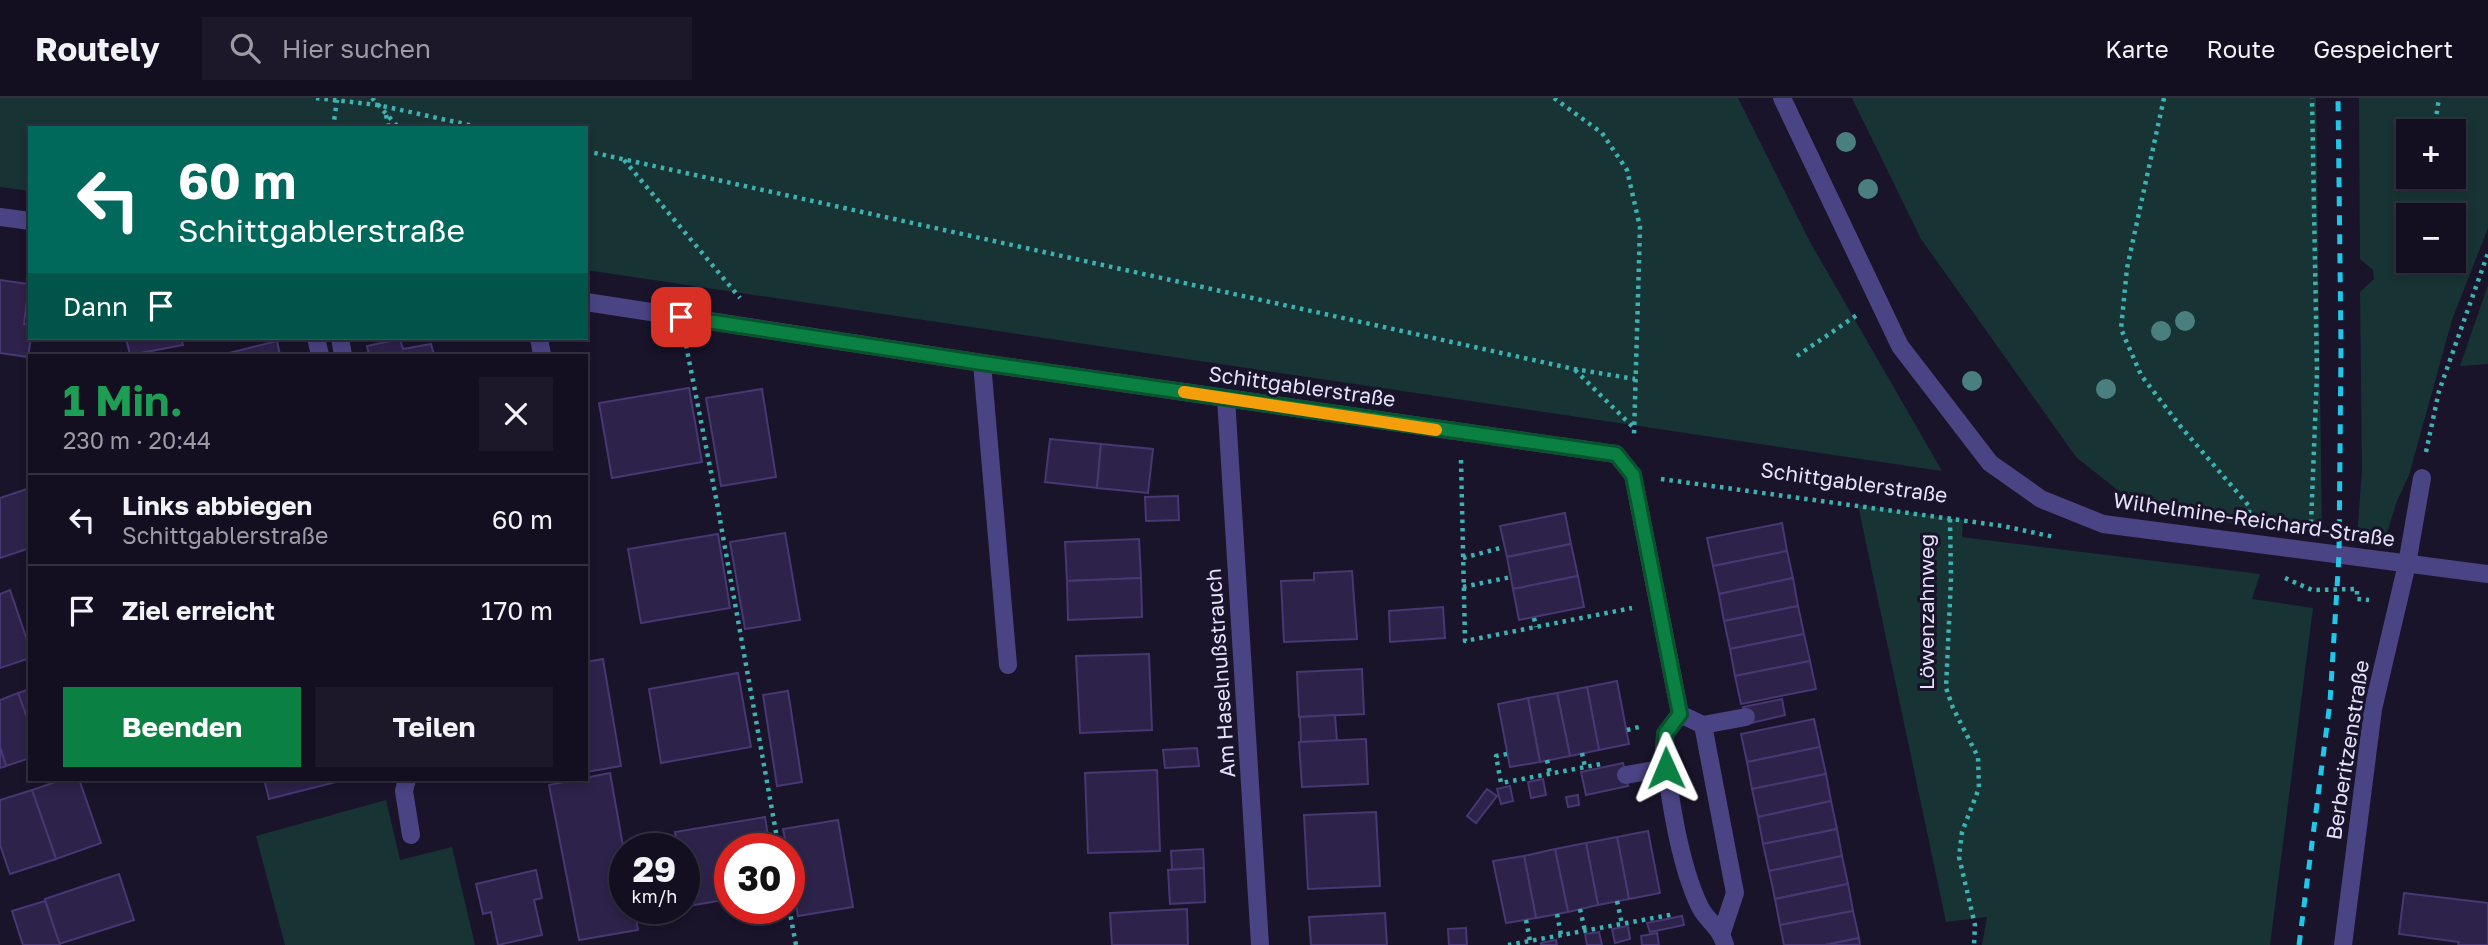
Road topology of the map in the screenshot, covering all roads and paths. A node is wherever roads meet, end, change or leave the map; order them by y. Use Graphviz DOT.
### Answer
graph roads {
  1 [pos="316,98"];
  2 [pos="372,98"];
  3 [pos="1554,98"];
  4 [pos="1782,98"];
  5 [pos="2164,98"];
  6 [pos="2312,98"];
  7 [pos="2439,98"];
  8 [pos="337,100"];
  9 [pos="378,104"];
  10 [pos="386,113"];
  11 [pos="2436,119"];
  12 [pos="333,126"];
  13 [pos="389,126"];
  14 [pos="397,126"];
  15 [pos="474,126"];
  16 [pos="588,151"];
  17 [pos="624,159"];
  18 [pos="0,216"];
  19 [pos="28,221"];
  20 [pos="2488,253"];
  21 [pos="1878,301"];
  22 [pos="588,302"];
  23 [pos="681,317"];
  24 [pos="767,330"];
  25 [pos="1797,356"];
  26 [pos="982,363"];
  27 [pos="1574,369"];
  28 [pos="1636,379"];
  29 [pos="1226,398"];
  30 [pos="1634,429"];
  31 [pos="1461,433"];
  32 [pos="1633,475"];
  33 [pos="2422,478"];
  34 [pos="1950,519"];
  35 [pos="2003,526"];
  36 [pos="2249,543"];
  37 [pos="1504,548"];
  38 [pos="2310,552"];
  39 [pos="1463,558"];
  40 [pos="2407,564"];
  41 [pos="2488,574"];
  42 [pos="1511,577"];
  43 [pos="1463,587"];
  44 [pos="1657,603"];
  45 [pos="1534,618"];
  46 [pos="1536,628"];
  47 [pos="1008,665"];
  48 [pos="1680,714"];
  49 [pos="1746,717"];
  50 [pos="1703,725"];
  51 [pos="1582,753"];
  52 [pos="1507,754"];
  53 [pos="1547,760"];
  54 [pos="1611,762"];
  55 [pos="1585,767"];
  56 [pos="1666,768"];
  57 [pos="1550,774"];
  58 [pos="1626,775"];
  59 [pos="407,781"];
  60 [pos="776,833"];
  61 [pos="411,835"];
  62 [pos="1618,901"];
  63 [pos="1580,909"];
  64 [pos="1700,909"];
  65 [pos="1557,914"];
  66 [pos="1525,920"];
  67 [pos="792,924"];
  68 [pos="1622,924"];
  69 [pos="1585,931"];
  70 [pos="1561,935"];
  71 [pos="1723,939"];
  72 [pos="1530,941"];
  73 [pos="796,945"];
  74 [pos="1260,945"];
  75 [pos="1508,945"];
  76 [pos="1974,945"];
  77 [pos="2343,945"];
  1 -- 8 [label="path"];
  2 -- 9 [label="path"];
  3 -- 28 [label="path"];
  4 -- 21 [label="street, Wilhelmine-Reichard-Straße"];
  5 -- 36 [label="path"];
  6 -- 38 [label="path"];
  7 -- 11 [label="path"];
  8 -- 9 [label="path"];
  8 -- 12 [label="path"];
  9 -- 10 [label="path"];
  9 -- 15 [label="path"];
  10 -- 13 [label="path"];
  10 -- 14 [label="path"];
  16 -- 17 [label="path"];
  17 -- 24 [label="path"];
  17 -- 27 [label="path"];
  18 -- 19 [label="street"];
  20 -- 33 [label="path"];
  21 -- 25 [label="path"];
  21 -- 36 [label="street, Wilhelmine-Reichard-Straße"];
  22 -- 23 [label="street, Schittgablerstraße"];
  23 -- 24 [label="street, Schittgablerstraße"];
  23 -- 60 [label="path"];
  24 -- 26 [label="street, Schittgablerstraße"];
  26 -- 29 [label="street, Schittgablerstraße"];
  26 -- 47 [label="street"];
  27 -- 28 [label="path"];
  27 -- 30 [label="path"];
  28 -- 30 [label="path"];
  29 -- 31 [label="street, Schittgablerstraße"];
  29 -- 74 [label="street, Am Haselnußstrauch"];
  30 -- 32 [label="path"];
  31 -- 32 [label="street, Schittgablerstraße"];
  31 -- 39 [label="path"];
  32 -- 34 [label="path, Schittgablerstraße"];
  32 -- 44 [label="street"];
  33 -- 40 [label="street, Berberitzenstraße"];
  34 -- 35 [label="path, Schittgablerstraße"];
  34 -- 76 [label="path, Löwenzahnweg"];
  36 -- 38 [label="street, Wilhelmine-Reichard-Straße"];
  37 -- 39 [label="path"];
  38 -- 40 [label="street, Wilhelmine-Reichard-Straße"];
  39 -- 43 [label="path"];
  40 -- 41 [label="street, Wilhelmine-Reichard-Straße"];
  40 -- 77 [label="street, Berberitzenstraße"];
  42 -- 43 [label="path"];
  43 -- 46 [label="path"];
  44 -- 46 [label="path"];
  44 -- 48 [label="street"];
  45 -- 46 [label="path"];
  48 -- 50 [label="street"];
  48 -- 56 [label="street"];
  49 -- 50 [label="street"];
  50 -- 71 [label="street"];
  51 -- 55 [label="path"];
  52 -- 57 [label="path"];
  53 -- 57 [label="path"];
  54 -- 55 [label="path"];
  55 -- 57 [label="path"];
  56 -- 58 [label="street"];
  56 -- 64 [label="street"];
  59 -- 61 [label="street"];
  62 -- 68 [label="path"];
  63 -- 69 [label="path"];
  64 -- 68 [label="path"];
  64 -- 71 [label="street"];
  65 -- 70 [label="path"];
  66 -- 72 [label="path"];
  67 -- 73 [label="path"];
  68 -- 69 [label="path"];
  69 -- 70 [label="path"];
  70 -- 72 [label="path"];
  72 -- 75 [label="path"];
}
